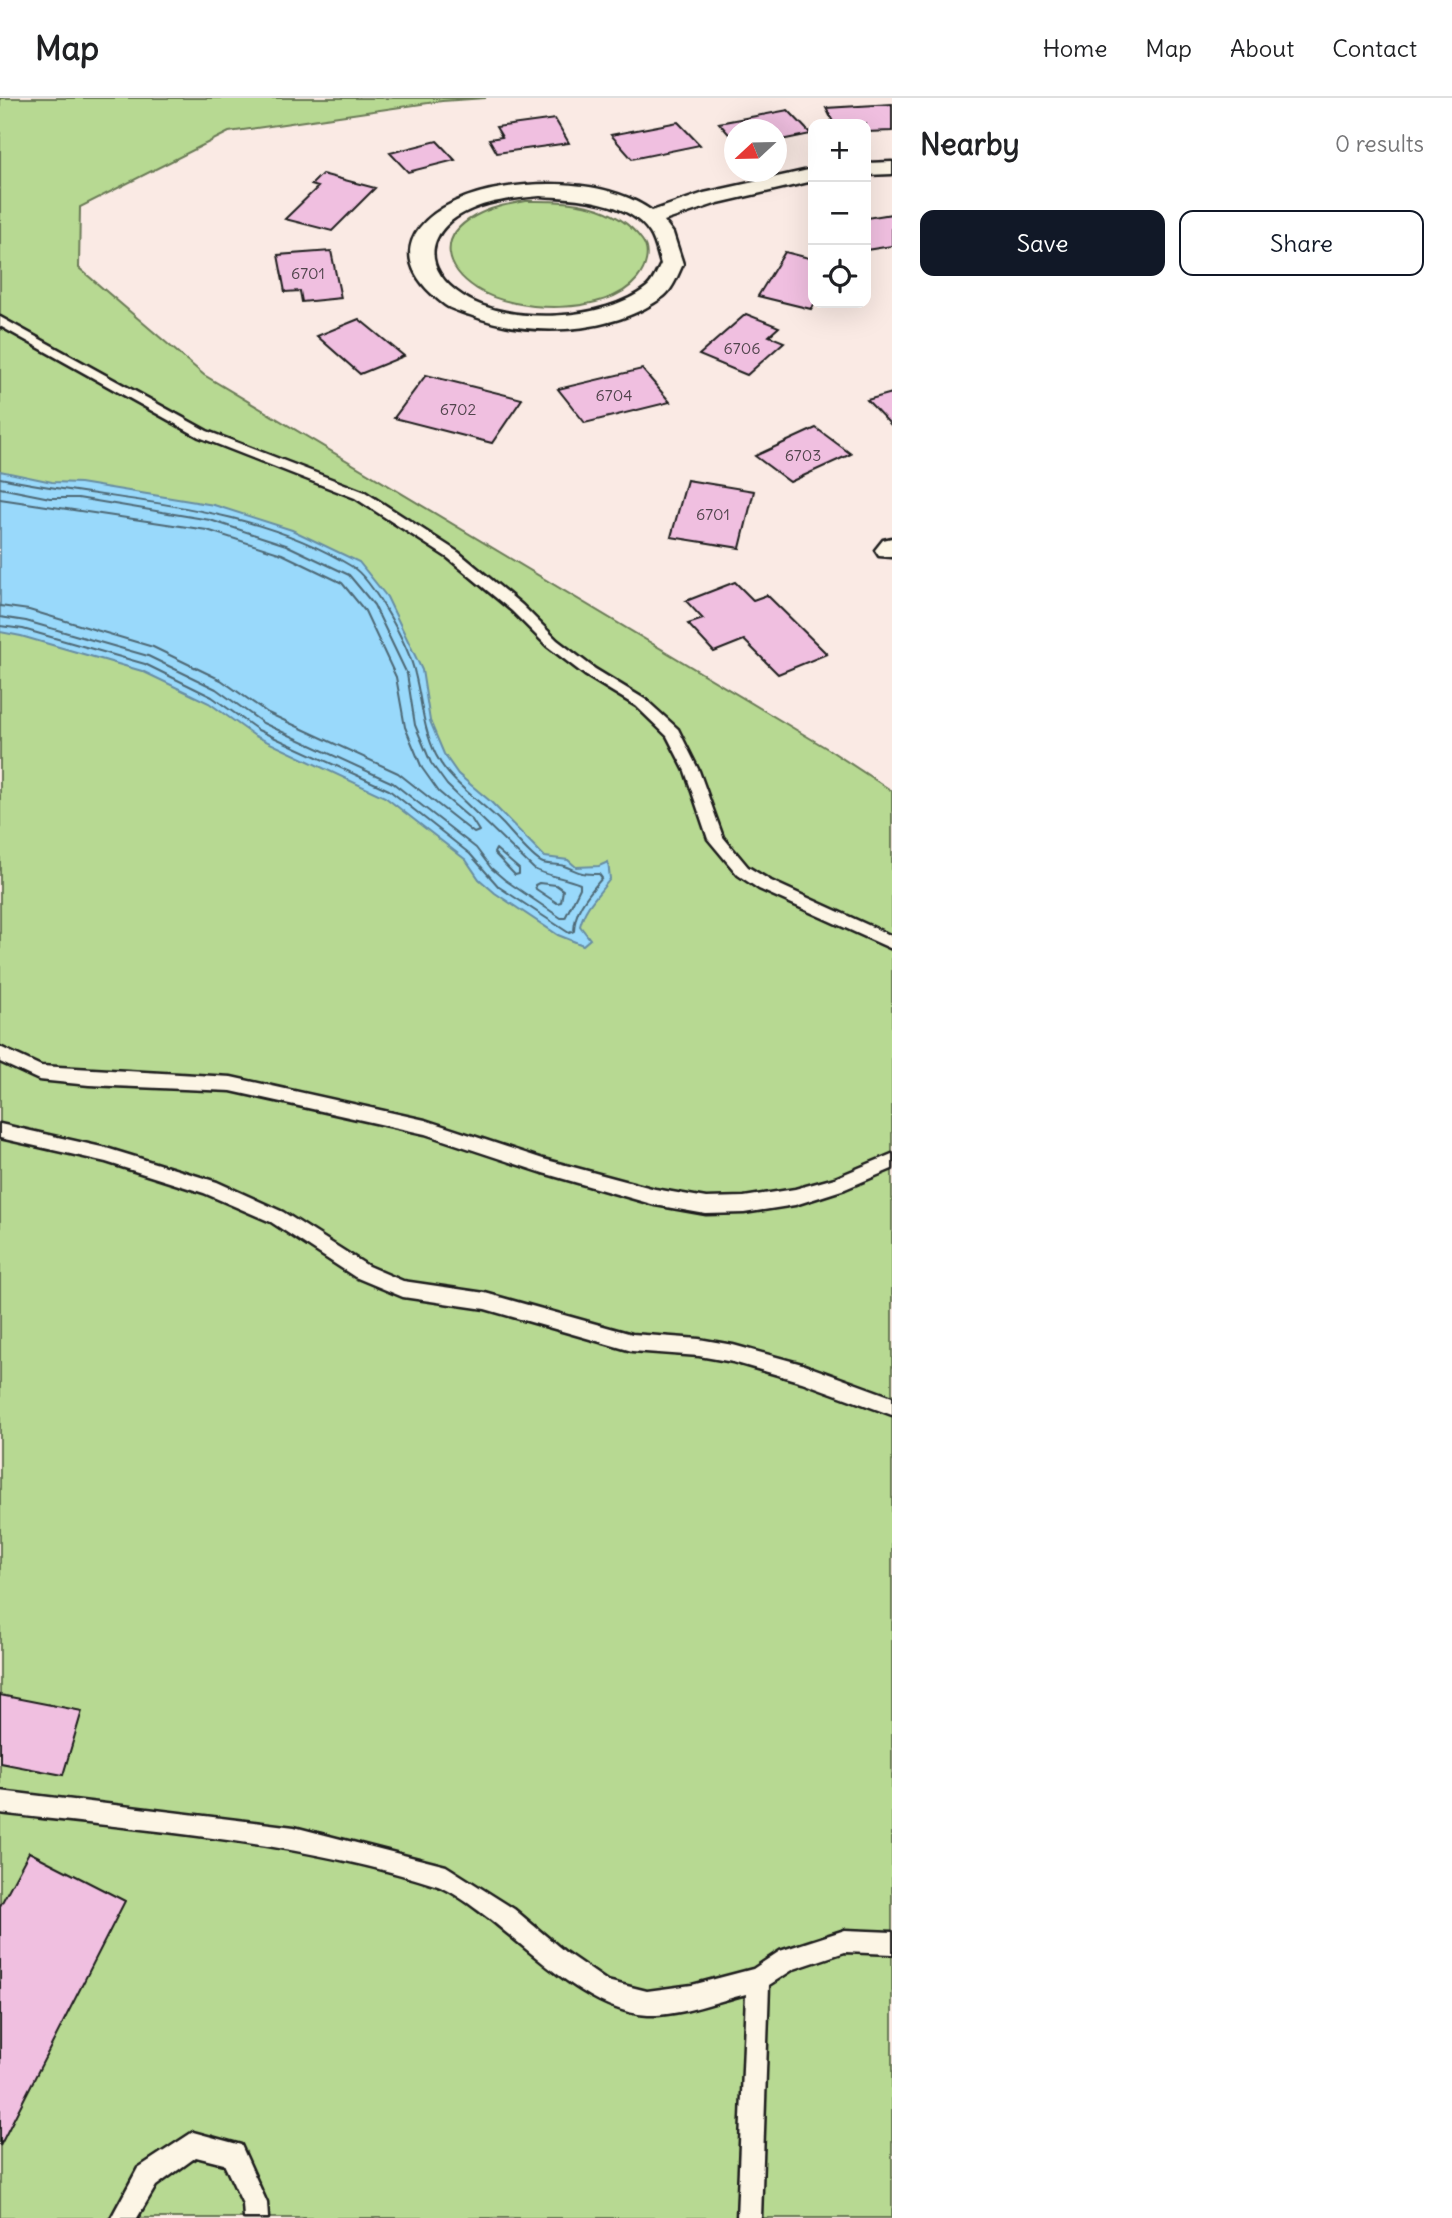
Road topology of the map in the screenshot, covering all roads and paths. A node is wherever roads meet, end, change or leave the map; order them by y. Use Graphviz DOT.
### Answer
graph roads {
  1 [pos="892,168"];
  2 [pos="871,169"];
  3 [pos="808,176"];
  4 [pos="649,219"];
  5 [pos="0,321"];
  6 [pos="892,943"];
  7 [pos="0,1054"];
  8 [pos="0,1131"];
  9 [pos="892,1161"];
  10 [pos="892,1406"];
  11 [pos="0,1802"];
  12 [pos="892,1943"];
  13 [pos="758,1979"];
  14 [pos="123,2218"];
  15 [pos="256,2218"];
  16 [pos="749,2218"];
  1 -- 2 [label="street"];
  3 -- 4 [label="street"];
  4 -- 4 [label="street"];
  5 -- 6 [label="lane"];
  7 -- 9 [label="lane"];
  8 -- 10 [label="lane"];
  11 -- 13 [label="lane"];
  12 -- 13 [label="lane"];
  13 -- 16 [label="lane"];
  14 -- 15 [label="lane"];
}
